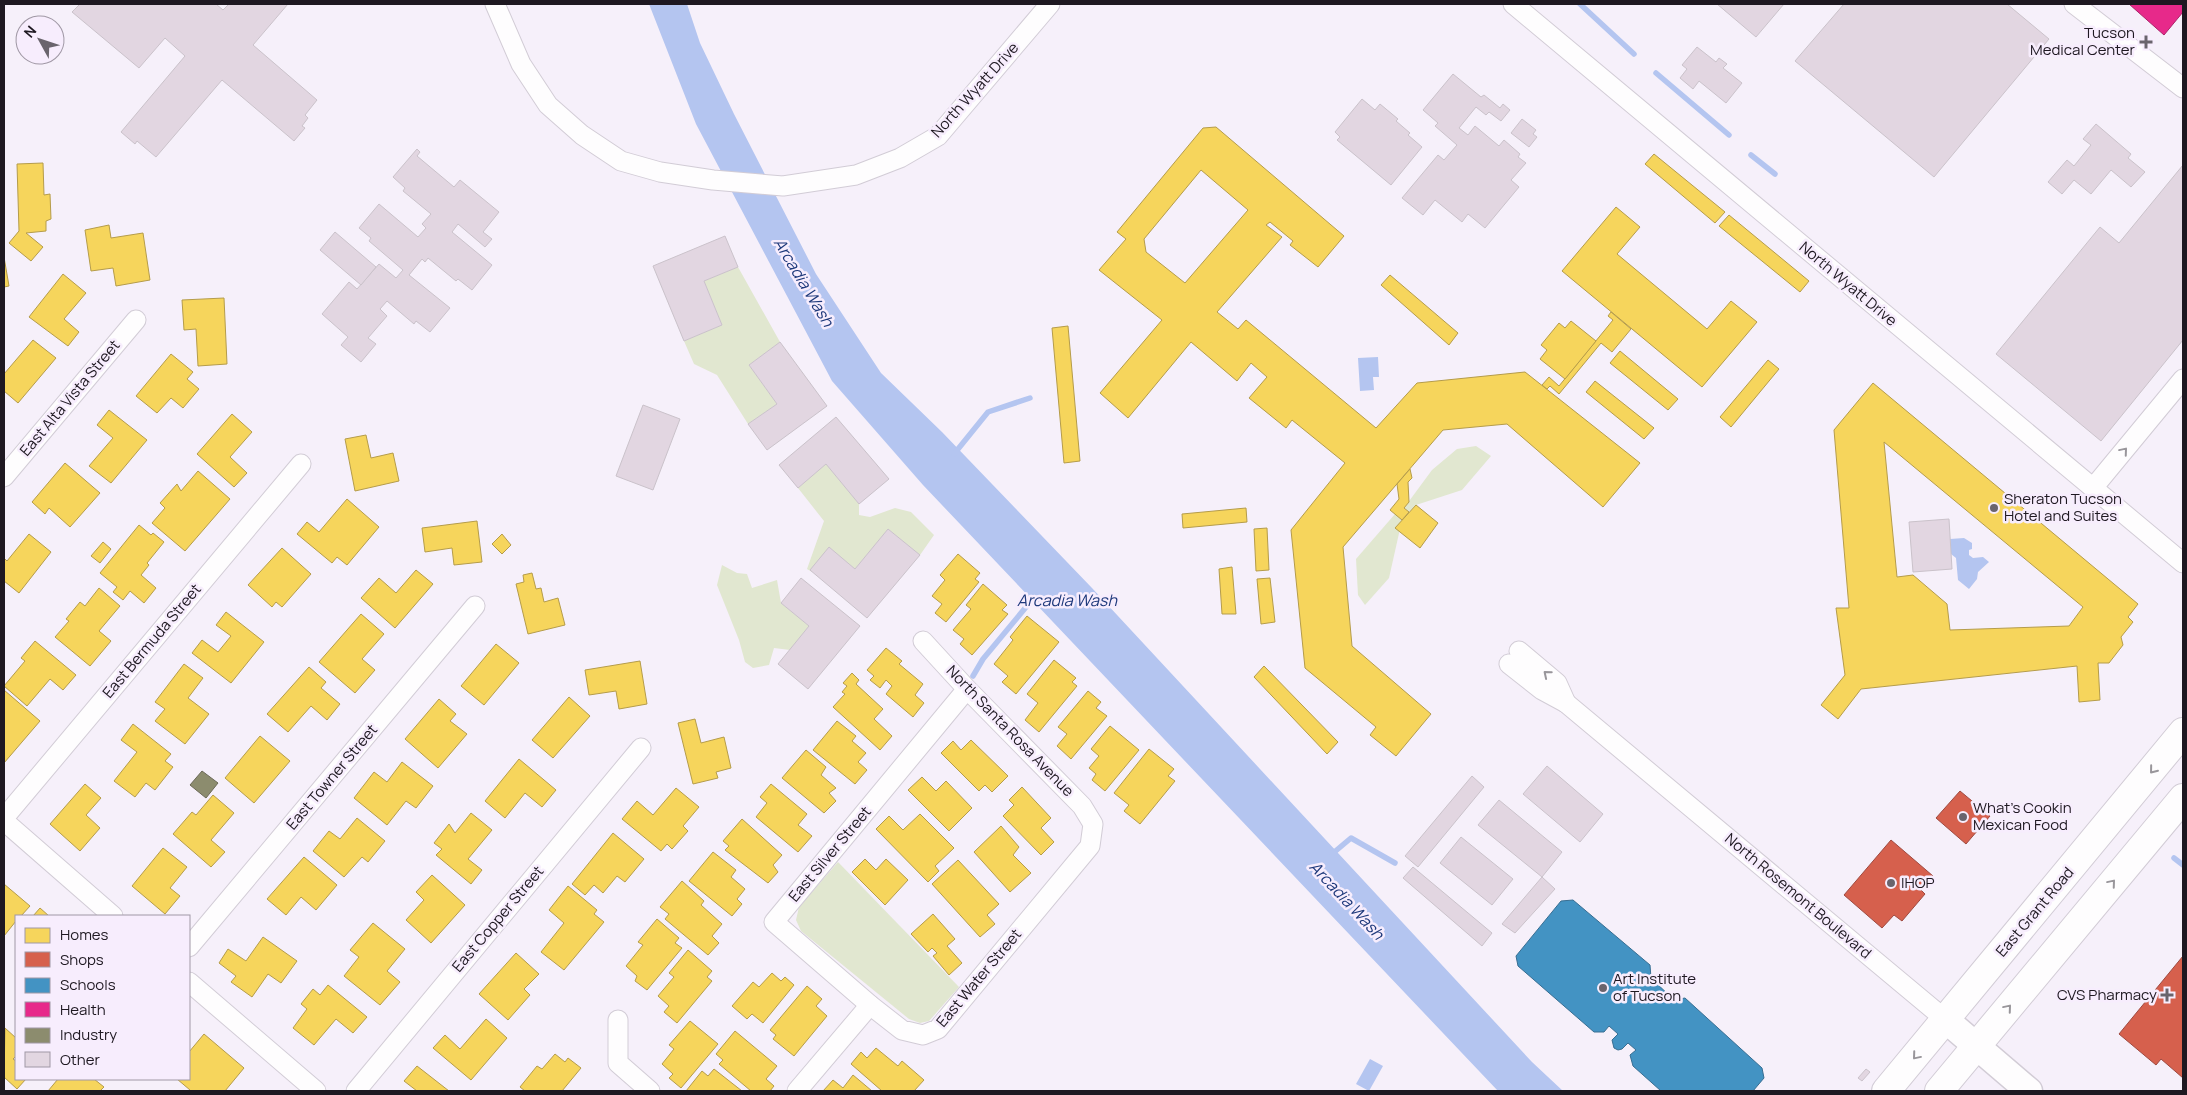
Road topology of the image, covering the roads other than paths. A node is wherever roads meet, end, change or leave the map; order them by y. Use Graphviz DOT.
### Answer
graph roads {
  1 [pos="495,4"];
  2 [pos="1050,4"];
  3 [pos="1513,4"];
  4 [pos="2074,4"];
  5 [pos="2183,88"];
  6 [pos="136,320"];
  7 [pos="2183,379"];
  8 [pos="300,464"];
  9 [pos="4,477"];
  10 [pos="2093,488"];
  11 [pos="2183,563"];
  12 [pos="475,606"];
  13 [pos="923,641"];
  14 [pos="1514,657"];
  15 [pos="967,689"];
  16 [pos="2183,732"];
  17 [pos="640,748"];
  18 [pos="2183,798"];
  19 [pos="4,820"];
  20 [pos="1093,824"];
  21 [pos="112,915"];
  22 [pos="190,946"];
  23 [pos="190,983"];
  24 [pos="870,1005"];
  25 [pos="618,1020"];
  26 [pos="1946,1020"];
  27 [pos="1977,1046"];
  28 [pos="316,1091"];
  29 [pos="356,1091"];
  30 [pos="650,1091"];
  31 [pos="797,1091"];
  32 [pos="1886,1091"];
  33 [pos="1939,1091"];
  34 [pos="2029,1091"];
  1 -- 2 [label="street, North Wyatt Drive"];
  3 -- 10 [label="street, North Wyatt Drive"];
  4 -- 5 [label="street"];
  6 -- 9 [label="street, East Alta Vista Street"];
  10 -- 7 [label="street, one-way"];
  8 -- 19 [label="street, East Bermuda Street"];
  10 -- 11 [label="street, North Wyatt Drive"];
  12 -- 22 [label="street, East Towner Street"];
  13 -- 15 [label="street, North Santa Rosa Avenue"];
  14 -- 26 [label="street, North Rosemont Boulevard"];
  15 -- 20 [label="street, North Santa Rosa Avenue"];
  15 -- 24 [label="street, East Silver Street"];
  16 -- 26 [label="main road, East Grant Road, one-way"];
  17 -- 29 [label="street, East Copper Street"];
  27 -- 18 [label="main road, one-way"];
  19 -- 21 [label="street"];
  20 -- 24 [label="street, East Water Street"];
  23 -- 28 [label="street"];
  24 -- 31 [label="street"];
  25 -- 30 [label="street"];
  26 -- 27 [label="street, North Rosemont Boulevard"];
  26 -- 32 [label="main road, East Grant Road, one-way"];
  27 -- 33 [label="main road"];
  27 -- 34 [label="street, North Rosemont Boulevard"];
}
